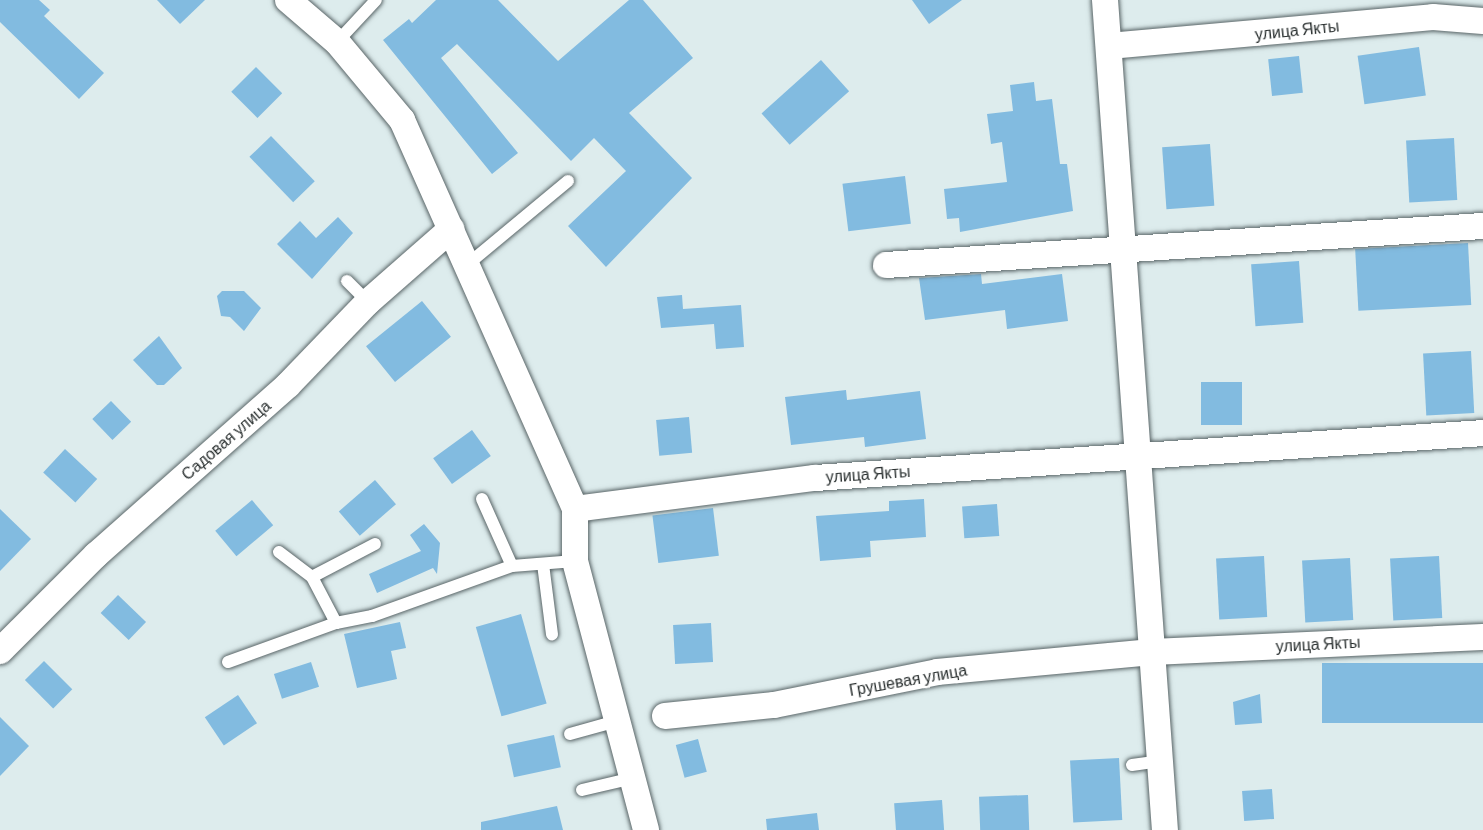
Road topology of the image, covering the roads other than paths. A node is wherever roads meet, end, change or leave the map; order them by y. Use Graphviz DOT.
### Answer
graph roads {
  1 [pos="288,0"];
  2 [pos="376,0"];
  3 [pos="1105,0"];
  4 [pos="1483,21"];
  5 [pos="337,42"];
  6 [pos="1109,46"];
  7 [pos="568,181"];
  8 [pos="1483,226"];
  9 [pos="452,229"];
  10 [pos="1124,249"];
  11 [pos="468,264"];
  12 [pos="886,265"];
  13 [pos="348,281"];
  14 [pos="368,302"];
  15 [pos="1483,433"];
  16 [pos="1137,454"];
  17 [pos="482,499"];
  18 [pos="575,508"];
  19 [pos="375,544"];
  20 [pos="279,552"];
  21 [pos="575,561"];
  22 [pos="543,564"];
  23 [pos="512,567"];
  24 [pos="312,577"];
  25 [pos="336,623"];
  26 [pos="552,634"];
  27 [pos="1483,637"];
  28 [pos="0,651"];
  29 [pos="1152,652"];
  30 [pos="228,662"];
  31 [pos="666,716"];
  32 [pos="617,721"];
  33 [pos="570,734"];
  34 [pos="1160,761"];
  35 [pos="1132,765"];
  36 [pos="633,778"];
  37 [pos="582,790"];
  38 [pos="646,830"];
  39 [pos="1166,830"];
  1 -- 5 [label="street"];
  2 -- 5 [label="lane"];
  3 -- 6 [label="street"];
  4 -- 6 [label="street, улица Якты"];
  5 -- 9 [label="street"];
  6 -- 10 [label="street"];
  7 -- 11 [label="lane"];
  8 -- 10 [label="street"];
  9 -- 11 [label="street"];
  9 -- 14 [label="street, Садовая улица"];
  10 -- 12 [label="street"];
  10 -- 16 [label="street"];
  11 -- 18 [label="street"];
  13 -- 14 [label="lane"];
  14 -- 28 [label="street, Садовая улица"];
  15 -- 16 [label="street, улица Якты"];
  16 -- 18 [label="street, улица Якты"];
  16 -- 29 [label="street"];
  17 -- 23 [label="lane"];
  18 -- 21 [label="street"];
  19 -- 24 [label="lane"];
  20 -- 24 [label="lane"];
  21 -- 22 [label="lane"];
  21 -- 32 [label="street"];
  22 -- 23 [label="lane"];
  22 -- 26 [label="lane"];
  23 -- 25 [label="lane"];
  24 -- 25 [label="lane"];
  25 -- 30 [label="lane"];
  27 -- 29 [label="street, улица Якты"];
  29 -- 31 [label="street, Грушевая улица"];
  29 -- 34 [label="street"];
  32 -- 33 [label="lane"];
  32 -- 36 [label="street"];
  34 -- 35 [label="lane"];
  34 -- 39 [label="street"];
  36 -- 37 [label="lane"];
  36 -- 38 [label="street"];
}
